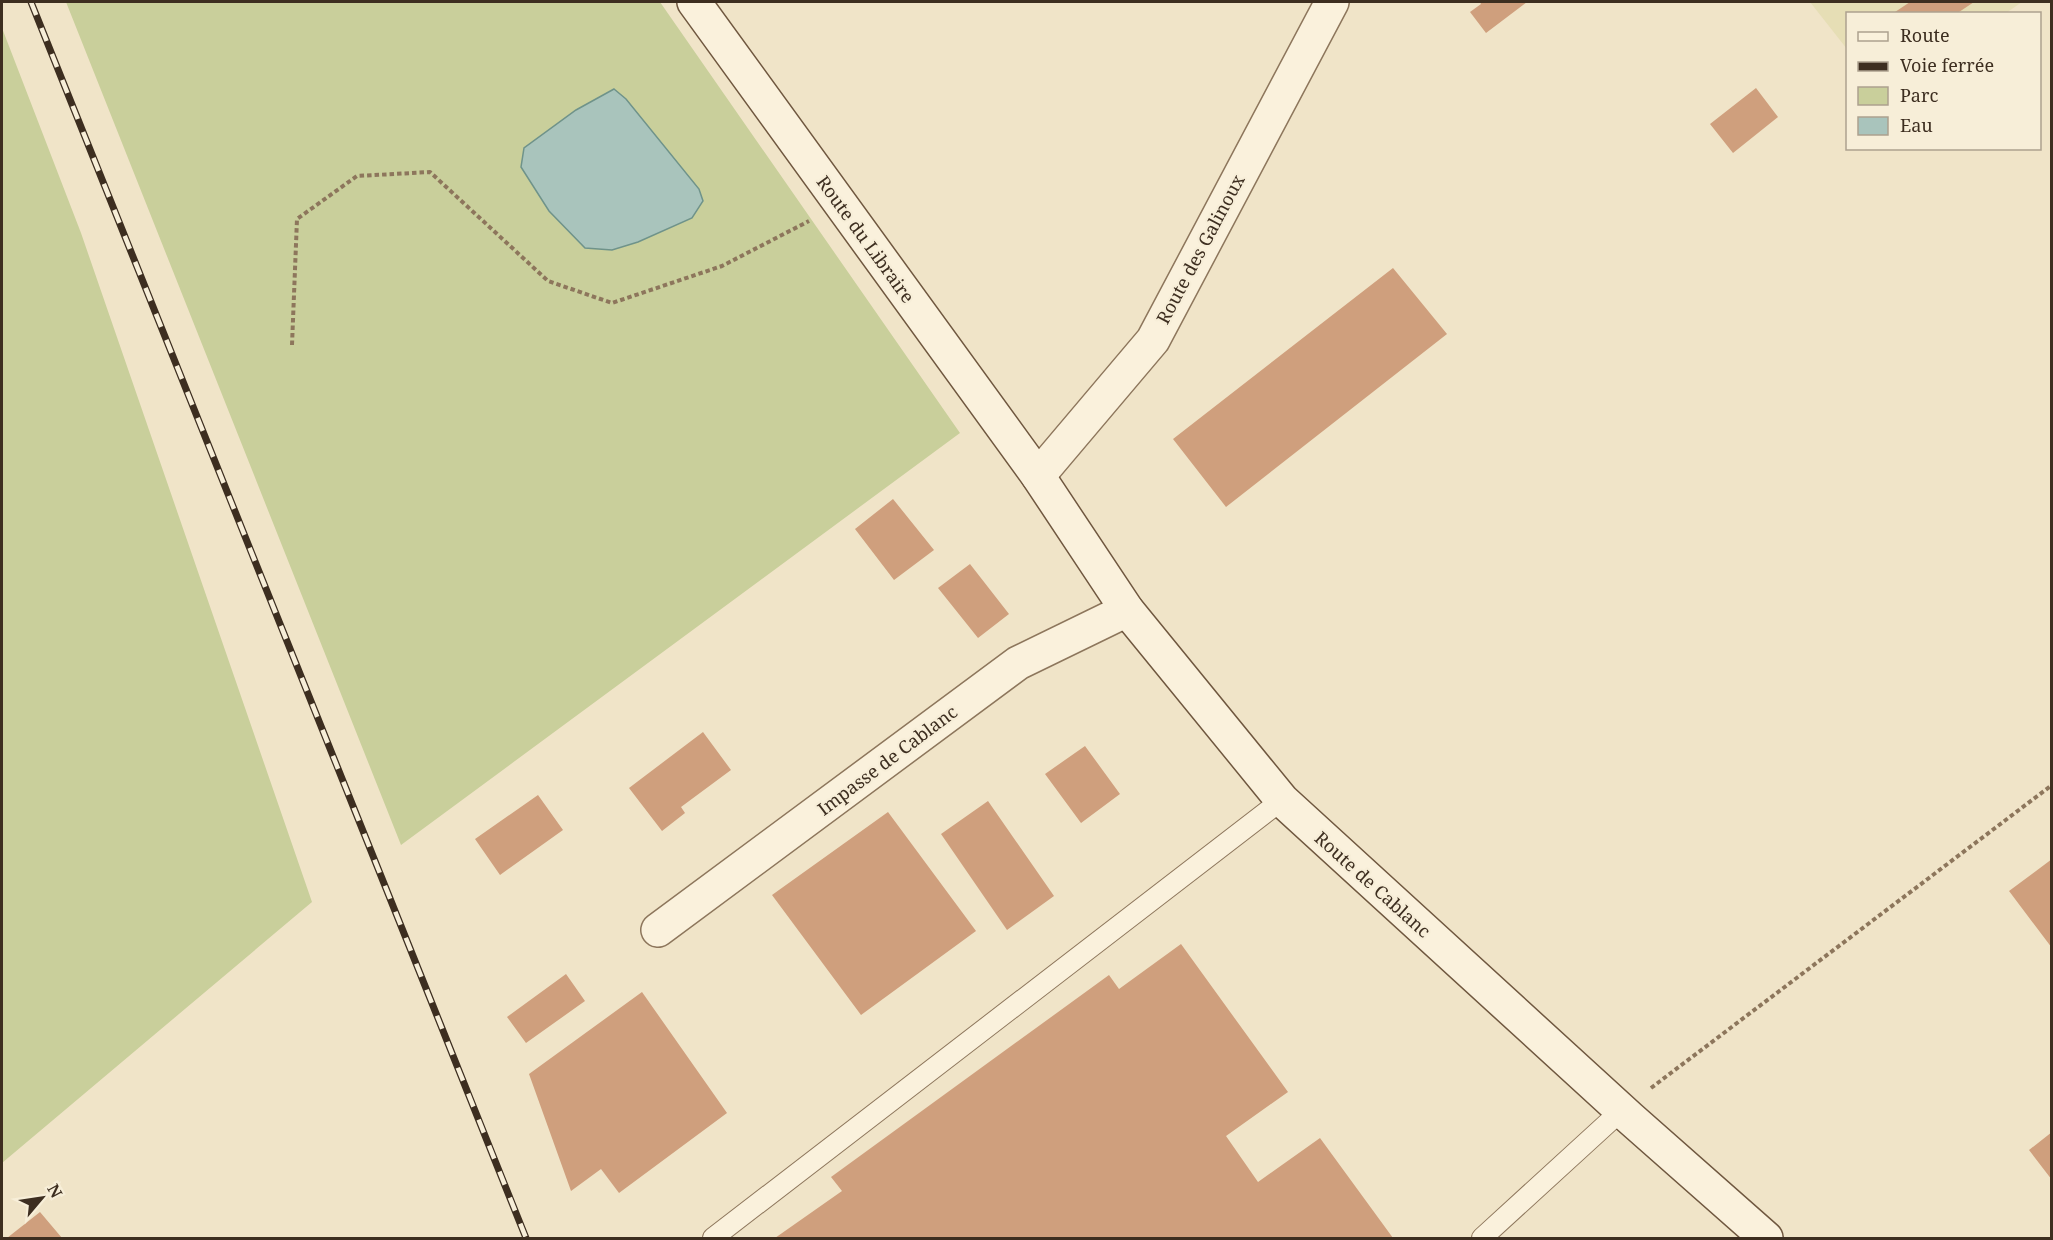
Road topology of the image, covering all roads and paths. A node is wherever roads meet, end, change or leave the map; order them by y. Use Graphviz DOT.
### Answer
graph roads {
  1 [pos="694,2"];
  2 [pos="1332,2"];
  3 [pos="841,205"];
  4 [pos="292,345"];
  5 [pos="1038,476"];
  6 [pos="1127,610"];
  7 [pos="2052,785"];
  8 [pos="1282,800"];
  9 [pos="658,930"];
  10 [pos="1622,1110"];
  11 [pos="713,1239"];
  12 [pos="1482,1239"];
  13 [pos="1766,1239"];
  1 -- 3 [label="main road, Route du Libraire"];
  2 -- 5 [label="main road, Route des Galinoux"];
  3 -- 4 [label="path"];
  3 -- 5 [label="main road, Route du Libraire"];
  5 -- 6 [label="main road, Route de Cablanc"];
  6 -- 8 [label="main road, Route de Cablanc"];
  6 -- 9 [label="main road, Impasse de Cablanc"];
  7 -- 10 [label="path"];
  8 -- 10 [label="main road, Route de Cablanc"];
  8 -- 11 [label="lane"];
  10 -- 12 [label="lane"];
  10 -- 13 [label="main road, Route de Cablanc"];
}
